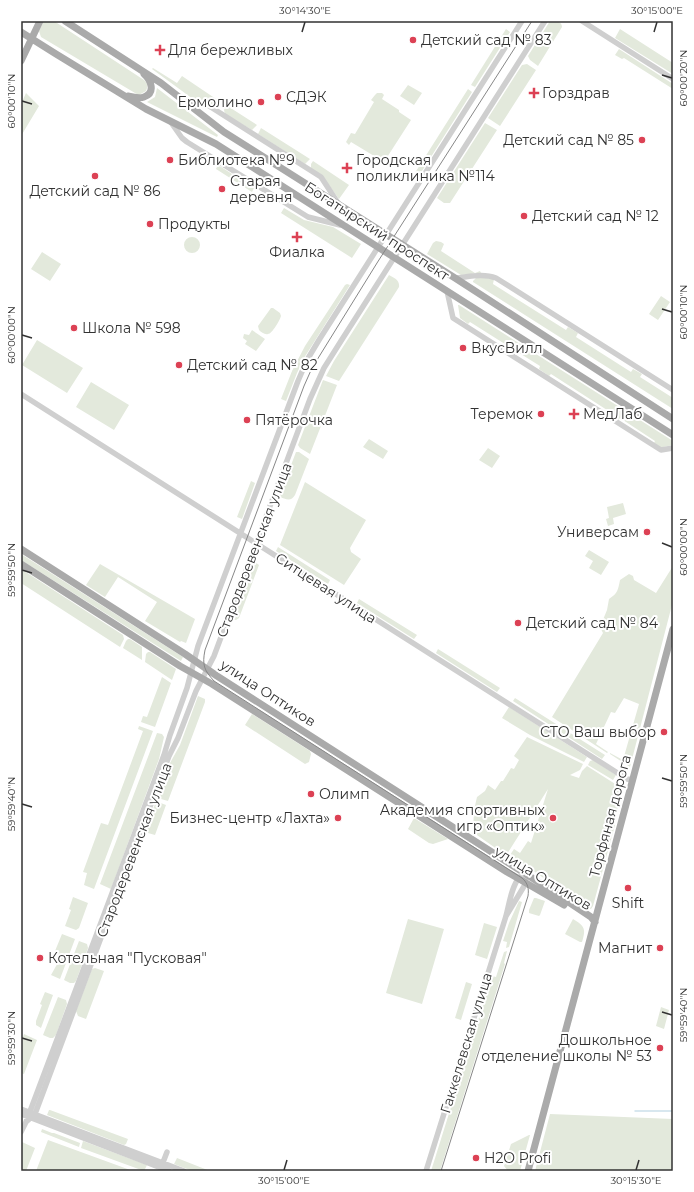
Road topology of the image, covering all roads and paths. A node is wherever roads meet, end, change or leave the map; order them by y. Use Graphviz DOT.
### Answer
graph roads {
  1 [pos="35,21"];
  2 [pos="40,21"];
  3 [pos="65,21"];
  4 [pos="522,21"];
  5 [pos="545,21"];
  6 [pos="582,21"];
  7 [pos="21,32"];
  8 [pos="30,38"];
  9 [pos="21,51"];
  10 [pos="21,60"];
  11 [pos="139,68"];
  12 [pos="673,79"];
  13 [pos="124,95"];
  14 [pos="187,102"];
  15 [pos="168,119"];
  16 [pos="341,206"];
  17 [pos="345,226"];
  18 [pos="386,235"];
  19 [pos="402,245"];
  20 [pos="378,247"];
  21 [pos="394,257"];
  22 [pos="455,278"];
  23 [pos="448,291"];
  24 [pos="673,390"];
  25 [pos="21,394"];
  26 [pos="673,419"];
  27 [pos="673,435"];
  28 [pos="673,448"];
  29 [pos="240,534"];
  30 [pos="256,544"];
  31 [pos="21,549"];
  32 [pos="21,564"];
  33 [pos="673,629"];
  34 [pos="194,660"];
  35 [pos="207,669"];
  36 [pos="191,672"];
  37 [pos="202,678"];
  38 [pos="633,780"];
  39 [pos="525,874"];
  40 [pos="518,878"];
  41 [pos="526,882"];
  42 [pos="506,916"];
  43 [pos="595,922"];
  44 [pos="21,1109"];
  45 [pos="21,1114"];
  46 [pos="30,1117"];
  47 [pos="21,1132"];
  48 [pos="167,1152"];
  49 [pos="161,1167"];
  50 [pos="169,1171"];
  51 [pos="184,1171"];
  52 [pos="426,1171"];
  53 [pos="528,1171"];
  1 -- 8 [label="main road"];
  2 -- 8 [label="main road"];
  3 -- 11 [label="main road, Богатырский проспект"];
  4 -- 18 [label="street, Стародеревенская улица"];
  5 -- 19 [label="street, Стародеревенская улица"];
  6 -- 12 [label="street"];
  7 -- 8 [label="main road, Богатырский проспект"];
  8 -- 9 [label="main road"];
  8 -- 10 [label="main road"];
  8 -- 13 [label="main road, Богатырский проспект"];
  11 -- 13 [label="main road"];
  11 -- 14 [label="main road, Богатырский проспект"];
  13 -- 15 [label="main road, Богатырский проспект"];
  14 -- 16 [label="main road, Богатырский проспект"];
  14 -- 16 [label="street"];
  15 -- 17 [label="main road, Богатырский проспект"];
  15 -- 17 [label="street"];
  16 -- 18 [label="main road, Богатырский проспект"];
  17 -- 20 [label="main road, Богатырский проспект"];
  18 -- 19 [label="main road, Богатырский проспект"];
  18 -- 20 [label="street, Стародеревенская улица"];
  19 -- 21 [label="street, Стародеревенская улица"];
  19 -- 22 [label="main road, Богатырский проспект"];
  20 -- 21 [label="main road, Богатырский проспект"];
  20 -- 29 [label="street, Стародеревенская улица"];
  21 -- 23 [label="main road, Богатырский проспект"];
  21 -- 30 [label="street, Стародеревенская улица"];
  22 -- 24 [label="street"];
  22 -- 26 [label="main road, Богатырский проспект"];
  23 -- 27 [label="main road, Богатырский проспект"];
  23 -- 28 [label="street"];
  25 -- 29 [label="street, Ситцевая улица"];
  29 -- 30 [label="street, Ситцевая улица"];
  29 -- 34 [label="street, Стародеревенская улица"];
  30 -- 35 [label="street, Стародеревенская улица"];
  30 -- 38 [label="street, Ситцевая улица"];
  31 -- 34 [label="main road, улица Оптиков"];
  32 -- 36 [label="main road, улица Оптиков"];
  33 -- 38 [label="main road, Торфяная дорога"];
  34 -- 35 [label="main road, улица Оптиков"];
  34 -- 36 [label="street, Стародеревенская улица"];
  35 -- 37 [label="street, Стародеревенская улица"];
  35 -- 39 [label="main road, улица Оптиков"];
  36 -- 37 [label="main road, улица Оптиков"];
  36 -- 46 [label="street, Стародеревенская улица"];
  37 -- 40 [label="main road, улица Оптиков"];
  37 -- 46 [label="street, Стародеревенская улица"];
  38 -- 43 [label="main road, Торфяная дорога"];
  39 -- 40 [label="street"];
  39 -- 41 [label="street"];
  39 -- 43 [label="main road, улица Оптиков"];
  40 -- 41 [label="main road, улица Оптиков"];
  40 -- 42 [label="street, Гаккелевская улица"];
  41 -- 42 [label="street, Гаккелевская улица"];
  41 -- 43 [label="main road, улица Оптиков"];
  42 -- 52 [label="street, Гаккелевская улица"];
  43 -- 53 [label="main road, Торфяная дорога"];
  44 -- 46 [label="street"];
  45 -- 46 [label="street"];
  46 -- 47 [label="street"];
  46 -- 49 [label="street"];
  48 -- 49 [label="street"];
  49 -- 50 [label="street"];
  49 -- 51 [label="street"];
}
